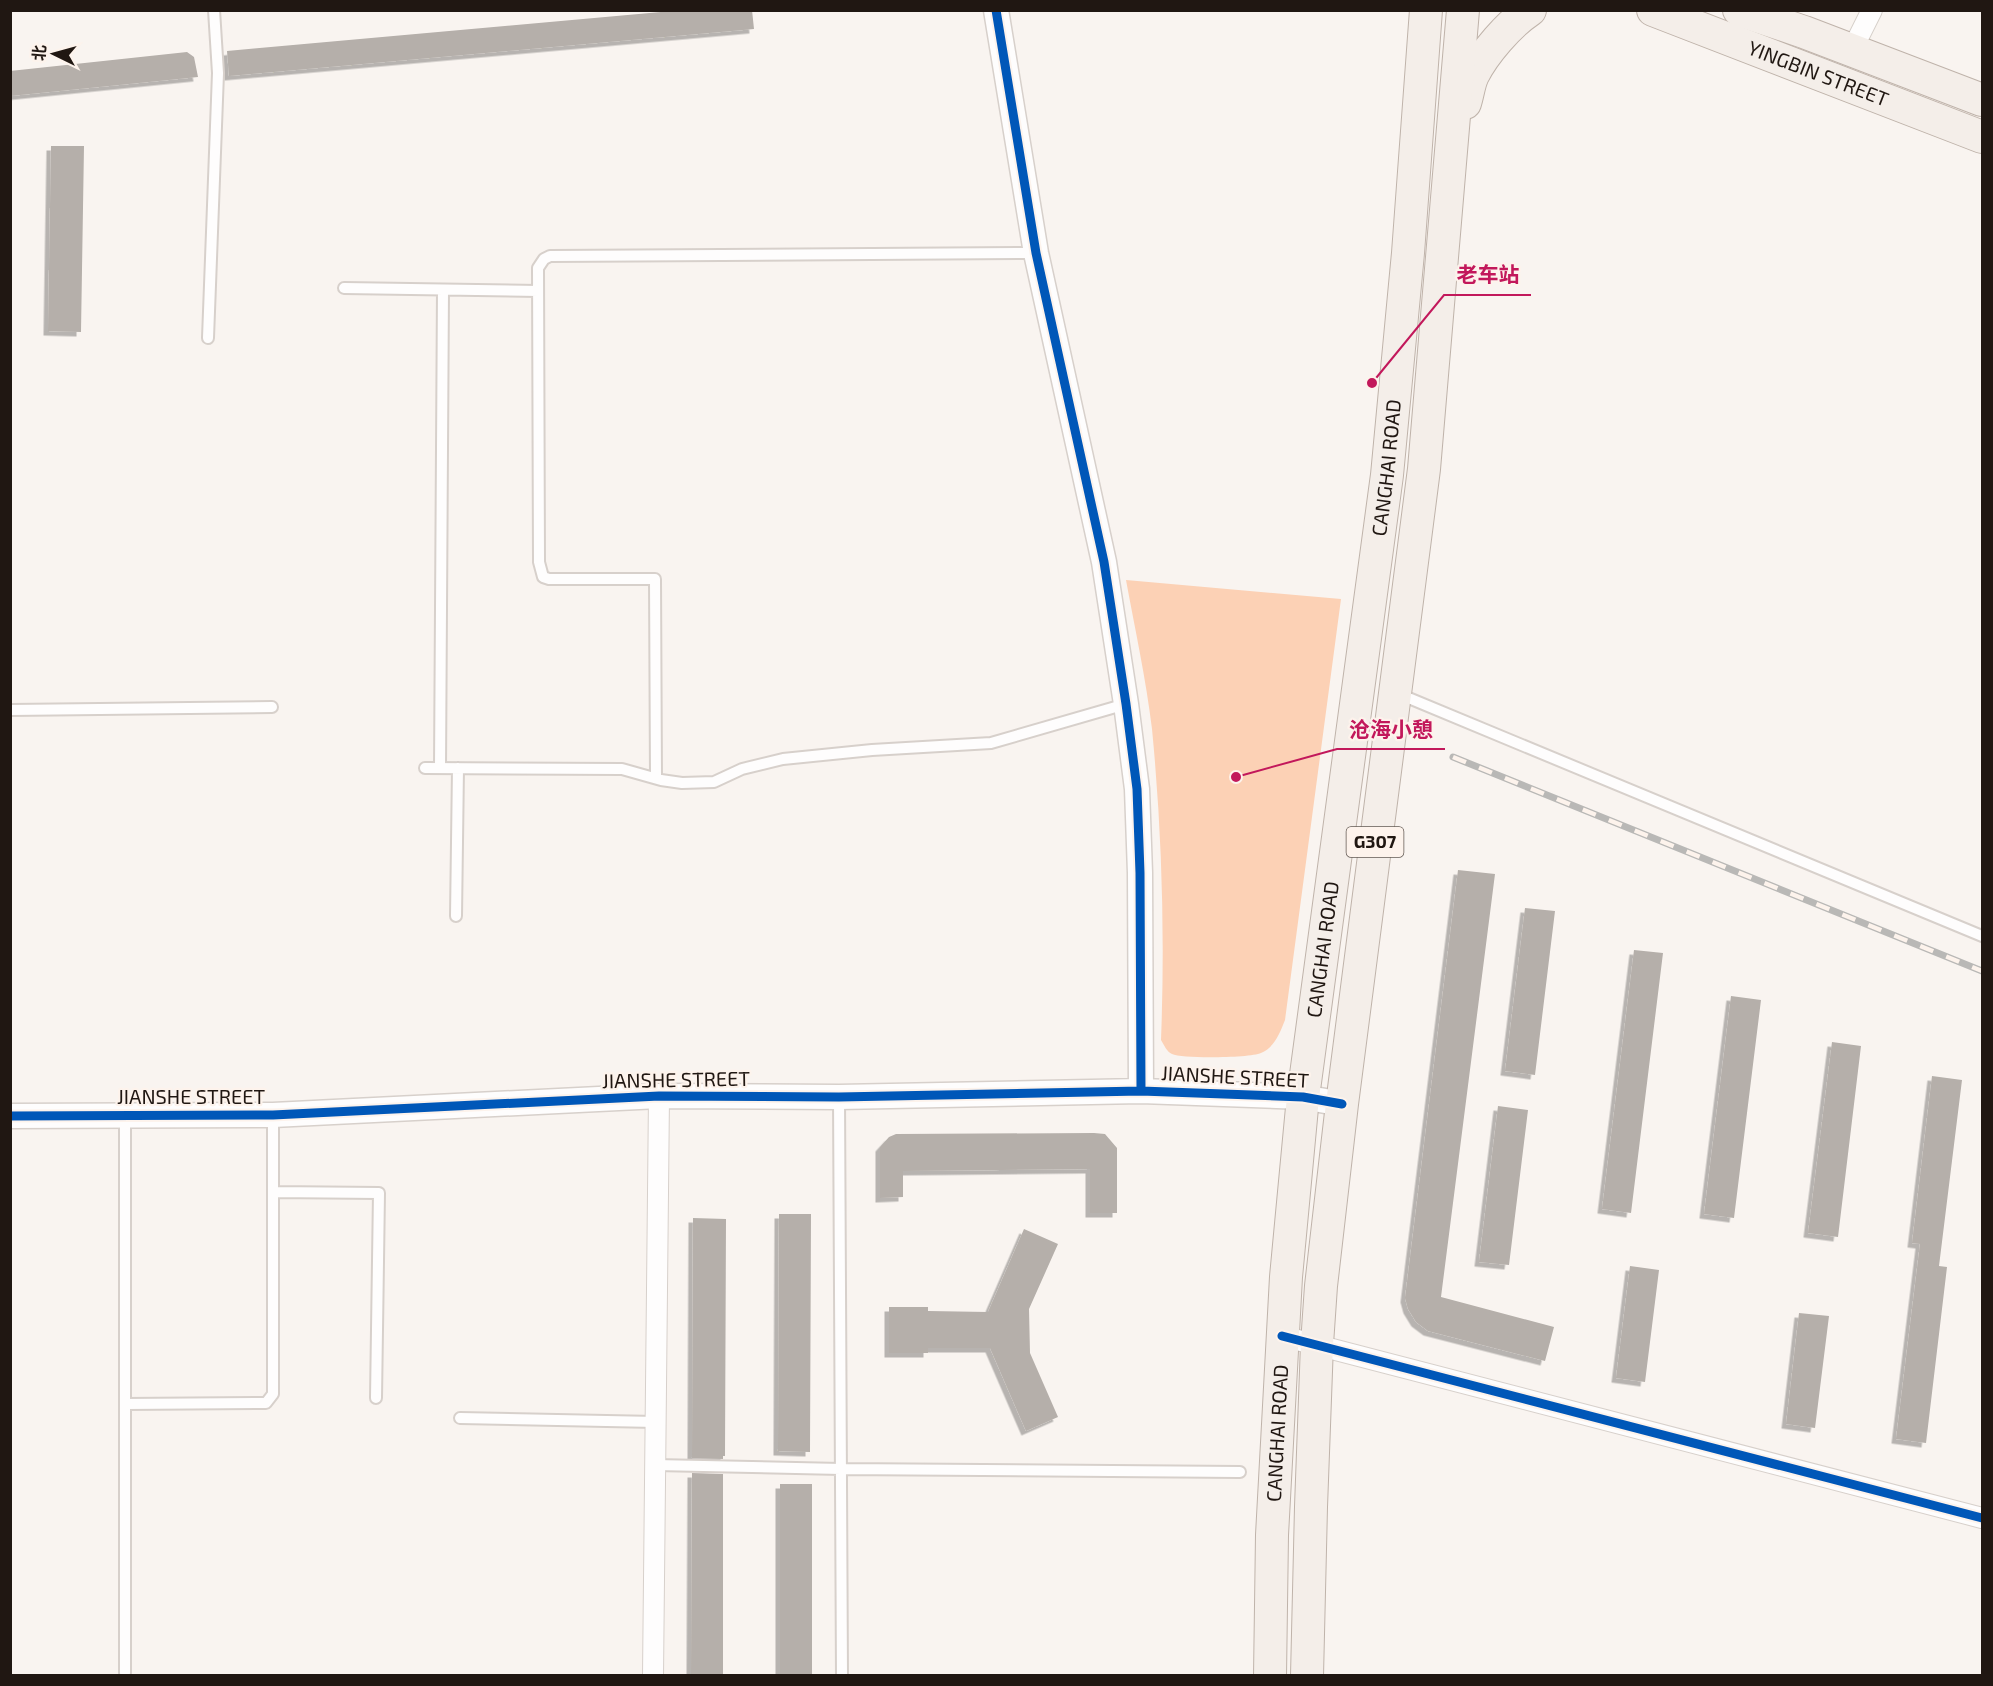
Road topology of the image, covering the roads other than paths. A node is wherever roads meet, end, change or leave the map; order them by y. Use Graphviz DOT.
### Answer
graph roads {
  1 [pos="214,10"];
  2 [pos="996,10"];
  3 [pos="1402,10"];
  4 [pos="1426,10"];
  5 [pos="1463,10"];
  6 [pos="1530,10"];
  7 [pos="1653,10"];
  8 [pos="1739,10"];
  9 [pos="1769,10"];
  10 [pos="1872,10"];
  11 [pos="1804,32"];
  12 [pos="1852,50"];
  13 [pos="1423,66"];
  14 [pos="1983,100"];
  15 [pos="1983,137"];
  16 [pos="1451,153"];
  17 [pos="1036,253"];
  18 [pos="344,288"];
  19 [pos="443,290"];
  20 [pos="538,291"];
  21 [pos="208,338"];
  22 [pos="1395,693"];
  23 [pos="1126,705"];
  24 [pos="272,707"];
  25 [pos="10,710"];
  26 [pos="425,768"];
  27 [pos="440,768"];
  28 [pos="458,768"];
  29 [pos="656,778"];
  30 [pos="456,916"];
  31 [pos="1983,936"];
  32 [pos="1141,1091"];
  33 [pos="659,1096"];
  34 [pos="839,1097"];
  35 [pos="1303,1097"];
  36 [pos="1342,1104"];
  37 [pos="273,1115"];
  38 [pos="10,1116"];
  39 [pos="125,1116"];
  40 [pos="273,1192"];
  41 [pos="1282,1336"];
  42 [pos="1317,1344"];
  43 [pos="376,1398"];
  44 [pos="125,1404"];
  45 [pos="460,1418"];
  46 [pos="656,1422"];
  47 [pos="656,1465"];
  48 [pos="842,1469"];
  49 [pos="1240,1472"];
  50 [pos="1983,1518"];
  51 [pos="125,1673"];
  52 [pos="653,1676"];
  53 [pos="842,1676"];
  54 [pos="1270,1676"];
  55 [pos="1307,1676"];
  1 -- 21 [label="lane"];
  2 -- 17 [label="street"];
  3 -- 13 [label="main road"];
  4 -- 13 [label="main road, CANGHAI ROAD / G307"];
  5 -- 16 [label="main road, CANGHAI ROAD / G307"];
  6 -- 16 [label="main road"];
  7 -- 15 [label="main road, YINGBIN STREET"];
  8 -- 11 [label="main road, YINGBIN STREET"];
  9 -- 11 [label="main road"];
  10 -- 12 [label="street"];
  11 -- 12 [label="main road, YINGBIN STREET"];
  12 -- 14 [label="main road, YINGBIN STREET"];
  13 -- 35 [label="main road, CANGHAI ROAD / G307"];
  16 -- 22 [label="main road, CANGHAI ROAD / G307"];
  17 -- 20 [label="lane"];
  17 -- 23 [label="street"];
  18 -- 19 [label="lane"];
  19 -- 20 [label="lane"];
  19 -- 27 [label="lane"];
  20 -- 29 [label="lane"];
  22 -- 31 [label="lane"];
  22 -- 36 [label="main road, CANGHAI ROAD / G307"];
  23 -- 29 [label="lane"];
  23 -- 32 [label="street"];
  24 -- 25 [label="lane"];
  26 -- 27 [label="lane"];
  27 -- 28 [label="lane"];
  28 -- 29 [label="lane"];
  28 -- 30 [label="lane"];
  32 -- 34 [label="street, JIANSHE STREET"];
  32 -- 35 [label="street, JIANSHE STREET"];
  33 -- 34 [label="street, JIANSHE STREET"];
  33 -- 37 [label="street, JIANSHE STREET"];
  33 -- 46 [label="street"];
  34 -- 48 [label="lane"];
  35 -- 36 [label="street, JIANSHE STREET"];
  35 -- 41 [label="main road, CANGHAI ROAD / G307"];
  36 -- 42 [label="main road, CANGHAI ROAD / G307"];
  37 -- 39 [label="street, JIANSHE STREET"];
  37 -- 40 [label="lane"];
  38 -- 39 [label="street, JIANSHE STREET"];
  39 -- 44 [label="lane"];
  40 -- 43 [label="lane"];
  40 -- 44 [label="lane"];
  41 -- 42 [label="street"];
  41 -- 54 [label="main road, CANGHAI ROAD / G307"];
  42 -- 50 [label="street"];
  42 -- 55 [label="main road, CANGHAI ROAD / G307"];
  44 -- 51 [label="lane"];
  45 -- 46 [label="lane"];
  46 -- 47 [label="street"];
  47 -- 48 [label="lane"];
  47 -- 52 [label="street"];
  48 -- 49 [label="lane"];
  48 -- 53 [label="lane"];
}
